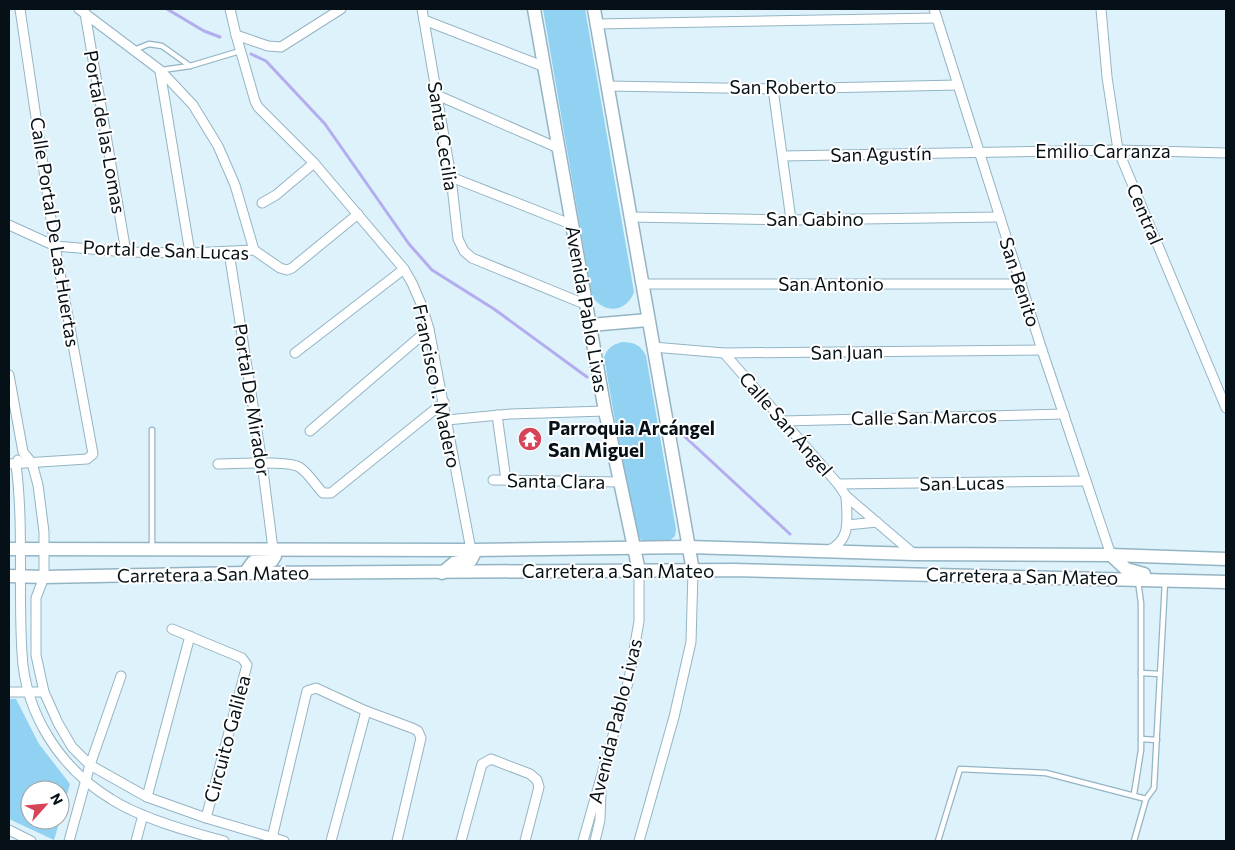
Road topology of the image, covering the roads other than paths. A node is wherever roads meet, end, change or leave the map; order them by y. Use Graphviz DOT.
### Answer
graph roads {
  1 [pos="20,9"];
  2 [pos="230,9"];
  3 [pos="341,9"];
  4 [pos="422,9"];
  5 [pos="534,9"];
  6 [pos="594,9"];
  7 [pos="934,9"];
  8 [pos="1101,9"];
  9 [pos="82,11"];
  10 [pos="937,18"];
  11 [pos="424,20"];
  12 [pos="596,24"];
  13 [pos="236,36"];
  14 [pos="133,50"];
  15 [pos="240,51"];
  16 [pos="190,66"];
  17 [pos="545,67"];
  18 [pos="160,70"];
  19 [pos="958,85"];
  20 [pos="608,86"];
  21 [pos="773,89"];
  22 [pos="437,95"];
  23 [pos="558,148"];
  24 [pos="1118,150"];
  25 [pos="980,152"];
  26 [pos="1226,153"];
  27 [pos="783,156"];
  28 [pos="314,163"];
  29 [pos="451,177"];
  30 [pos="262,203"];
  31 [pos="358,214"];
  32 [pos="631,217"];
  33 [pos="1000,217"];
  34 [pos="791,220"];
  35 [pos="573,225"];
  36 [pos="9,226"];
  37 [pos="55,246"];
  38 [pos="254,250"];
  39 [pos="126,252"];
  40 [pos="229,252"];
  41 [pos="190,254"];
  42 [pos="404,269"];
  43 [pos="642,284"];
  44 [pos="1021,284"];
  45 [pos="587,305"];
  46 [pos="648,320"];
  47 [pos="590,325"];
  48 [pos="429,329"];
  49 [pos="652,347"];
  50 [pos="1042,350"];
  51 [pos="295,353"];
  52 [pos="724,353"];
  53 [pos="9,375"];
  54 [pos="444,402"];
  55 [pos="1226,408"];
  56 [pos="605,411"];
  57 [pos="1064,414"];
  58 [pos="497,415"];
  59 [pos="447,420"];
  60 [pos="783,421"];
  61 [pos="152,430"];
  62 [pos="310,431"];
  63 [pos="23,452"];
  64 [pos="262,463"];
  65 [pos="12,464"];
  66 [pos="32,464"];
  67 [pos="218,464"];
  68 [pos="493,480"];
  69 [pos="506,480"];
  70 [pos="1086,481"];
  71 [pos="620,482"];
  72 [pos="838,484"];
  73 [pos="846,496"];
  74 [pos="877,522"];
  75 [pos="847,525"];
  76 [pos="688,547"];
  77 [pos="635,548"];
  78 [pos="14,549"];
  79 [pos="273,549"];
  80 [pos="44,550"];
  81 [pos="152,550"];
  82 [pos="471,550"];
  83 [pos="824,552"];
  84 [pos="914,554"];
  85 [pos="1111,555"];
  86 [pos="1226,559"];
  87 [pos="640,571"];
  88 [pos="693,571"];
  89 [pos="245,573"];
  90 [pos="442,573"];
  91 [pos="15,576"];
  92 [pos="44,577"];
  93 [pos="1056,577"];
  94 [pos="1137,579"];
  95 [pos="1166,580"];
  96 [pos="1202,581"];
  97 [pos="1226,582"];
  98 [pos="172,629"];
  99 [pos="190,636"];
  100 [pos="1141,672"];
  101 [pos="1160,674"];
  102 [pos="121,676"];
  103 [pos="9,692"];
  104 [pos="28,692"];
  105 [pos="44,692"];
  106 [pos="366,711"];
  107 [pos="1141,739"];
  108 [pos="1157,740"];
  109 [pos="90,765"];
  110 [pos="602,776"];
  111 [pos="85,782"];
  112 [pos="1134,794"];
  113 [pos="147,797"];
  114 [pos="1146,799"];
  115 [pos="143,815"];
  116 [pos="206,818"];
  117 [pos="9,830"];
  118 [pos="201,838"];
  119 [pos="272,838"];
  120 [pos="31,841"];
  121 [pos="69,841"];
  122 [pos="136,841"];
  123 [pos="224,841"];
  124 [pos="284,841"];
  125 [pos="331,841"];
  126 [pos="396,841"];
  127 [pos="461,841"];
  128 [pos="526,841"];
  129 [pos="583,841"];
  130 [pos="595,841"];
  131 [pos="639,841"];
  132 [pos="938,841"];
  133 [pos="1134,841"];
  1 -- 37 [label="street, Calle Portal De Las Huertas"];
  2 -- 13 [label="street"];
  3 -- 13 [label="street"];
  4 -- 11 [label="street, Santa Cecilia"];
  5 -- 17 [label="main road, Avenida Pablo Livas"];
  6 -- 12 [label="main road"];
  7 -- 10 [label="street, San Benito"];
  8 -- 24 [label="street, Central"];
  9 -- 14 [label="street"];
  9 -- 39 [label="street, Portal de las Lomas"];
  10 -- 12 [label="street"];
  10 -- 19 [label="street, San Benito"];
  11 -- 17 [label="street"];
  11 -- 22 [label="street, Santa Cecilia"];
  12 -- 20 [label="main road"];
  13 -- 15 [label="street"];
  14 -- 16 [label="lane"];
  14 -- 18 [label="street"];
  15 -- 16 [label="lane"];
  15 -- 28 [label="street, Francisco I. Madero"];
  16 -- 18 [label="lane"];
  17 -- 23 [label="main road, Avenida Pablo Livas"];
  18 -- 38 [label="street"];
  18 -- 41 [label="street"];
  19 -- 21 [label="street, San Roberto"];
  19 -- 25 [label="street, San Benito"];
  20 -- 21 [label="street, San Roberto"];
  20 -- 32 [label="main road"];
  21 -- 27 [label="street"];
  22 -- 23 [label="street"];
  22 -- 29 [label="street, Santa Cecilia"];
  23 -- 35 [label="main road, Avenida Pablo Livas"];
  24 -- 25 [label="street, Emilio Carranza"];
  24 -- 26 [label="street, Emilio Carranza"];
  24 -- 55 [label="street, Central"];
  25 -- 27 [label="street, San Agustín"];
  25 -- 33 [label="street, San Benito"];
  27 -- 34 [label="street"];
  28 -- 30 [label="street"];
  28 -- 31 [label="street, Francisco I. Madero"];
  29 -- 35 [label="street"];
  29 -- 45 [label="street, Santa Cecilia"];
  31 -- 38 [label="street, Portal de San Lucas"];
  31 -- 42 [label="street, Francisco I. Madero"];
  32 -- 34 [label="street, San Gabino"];
  32 -- 43 [label="main road"];
  33 -- 34 [label="street, San Gabino"];
  33 -- 44 [label="street, San Benito"];
  35 -- 45 [label="main road, Avenida Pablo Livas"];
  36 -- 37 [label="street, Portal de San Lucas"];
  37 -- 39 [label="street, Portal de San Lucas"];
  37 -- 66 [label="street, Calle Portal De Las Huertas"];
  38 -- 40 [label="street, Portal de San Lucas"];
  39 -- 41 [label="street, Portal de San Lucas"];
  40 -- 41 [label="street, Portal de San Lucas"];
  40 -- 64 [label="street, Portal De Mirador"];
  42 -- 48 [label="street, Francisco I. Madero"];
  42 -- 51 [label="street"];
  43 -- 44 [label="street, San Antonio"];
  43 -- 46 [label="main road"];
  44 -- 50 [label="street, San Benito"];
  45 -- 47 [label="main road, Avenida Pablo Livas"];
  46 -- 47 [label="main road"];
  46 -- 49 [label="main road"];
  47 -- 56 [label="main road, Avenida Pablo Livas"];
  48 -- 54 [label="street, Francisco I. Madero"];
  48 -- 62 [label="street"];
  49 -- 52 [label="street, San Juan"];
  49 -- 76 [label="main road"];
  50 -- 52 [label="street, San Juan"];
  50 -- 57 [label="street, San Benito"];
  52 -- 60 [label="street, Calle San Ángel"];
  53 -- 63 [label="street"];
  54 -- 59 [label="street, Francisco I. Madero"];
  54 -- 64 [label="street"];
  56 -- 58 [label="street"];
  56 -- 71 [label="main road, Avenida Pablo Livas"];
  57 -- 60 [label="street, Calle San Marcos"];
  57 -- 70 [label="street, San Benito"];
  58 -- 59 [label="street"];
  58 -- 69 [label="street"];
  59 -- 82 [label="street, Francisco I. Madero"];
  60 -- 72 [label="street, Calle San Ángel"];
  61 -- 81 [label="lane"];
  63 -- 65 [label="street"];
  63 -- 66 [label="street"];
  64 -- 67 [label="street"];
  64 -- 79 [label="street, Portal De Mirador"];
  65 -- 66 [label="street"];
  65 -- 78 [label="street"];
  66 -- 80 [label="street"];
  68 -- 69 [label="street, Santa Clara"];
  69 -- 71 [label="street, Santa Clara"];
  70 -- 72 [label="street, San Lucas"];
  70 -- 85 [label="street, San Benito"];
  71 -- 77 [label="main road, Avenida Pablo Livas"];
  72 -- 73 [label="street, Calle San Ángel"];
  73 -- 74 [label="street, Calle San Ángel"];
  73 -- 75 [label="street"];
  74 -- 75 [label="street"];
  74 -- 84 [label="street, Calle San Ángel"];
  75 -- 83 [label="street"];
  76 -- 77 [label="main road, Carretera a San Mateo"];
  76 -- 83 [label="main road, Carretera a San Mateo"];
  76 -- 88 [label="main road"];
  77 -- 82 [label="main road, Carretera a San Mateo"];
  77 -- 87 [label="main road, Avenida Pablo Livas"];
  78 -- 80 [label="main road, Carretera a San Mateo"];
  78 -- 91 [label="street"];
  79 -- 81 [label="main road, Carretera a San Mateo"];
  79 -- 82 [label="main road, Carretera a San Mateo"];
  79 -- 89 [label="main road"];
  80 -- 81 [label="main road, Carretera a San Mateo"];
  80 -- 92 [label="street"];
  82 -- 90 [label="main road"];
  83 -- 84 [label="main road, Carretera a San Mateo"];
  84 -- 85 [label="main road, Carretera a San Mateo"];
  85 -- 86 [label="main road, Carretera a San Mateo"];
  85 -- 93 [label="main road"];
  85 -- 96 [label="main road"];
  87 -- 88 [label="main road, Carretera a San Mateo"];
  87 -- 90 [label="main road, Carretera a San Mateo"];
  87 -- 110 [label="street, Avenida Pablo Livas"];
  88 -- 93 [label="main road, Carretera a San Mateo"];
  88 -- 131 [label="street"];
  89 -- 90 [label="main road, Carretera a San Mateo"];
  89 -- 92 [label="main road, Carretera a San Mateo"];
  91 -- 92 [label="main road, Carretera a San Mateo"];
  91 -- 104 [label="street"];
  92 -- 105 [label="street"];
  93 -- 94 [label="main road, Carretera a San Mateo"];
  94 -- 95 [label="main road, Carretera a San Mateo"];
  94 -- 100 [label="lane"];
  95 -- 96 [label="main road, Carretera a San Mateo"];
  95 -- 101 [label="lane"];
  96 -- 97 [label="main road, Carretera a San Mateo"];
  98 -- 99 [label="street, Circuito Galilea"];
  99 -- 113 [label="street"];
  99 -- 116 [label="street, Circuito Galilea"];
  100 -- 101 [label="lane"];
  100 -- 107 [label="lane"];
  101 -- 108 [label="lane"];
  102 -- 109 [label="street"];
  103 -- 104 [label="street"];
  104 -- 105 [label="street"];
  104 -- 111 [label="street"];
  105 -- 109 [label="street"];
  106 -- 119 [label="street"];
  106 -- 125 [label="street"];
  106 -- 126 [label="street"];
  107 -- 108 [label="lane"];
  107 -- 112 [label="lane"];
  108 -- 114 [label="lane"];
  109 -- 111 [label="street"];
  109 -- 113 [label="street"];
  110 -- 129 [label="street, Avenida Pablo Livas"];
  110 -- 130 [label="street"];
  111 -- 115 [label="street"];
  111 -- 121 [label="street"];
  112 -- 114 [label="lane"];
  112 -- 132 [label="lane"];
  113 -- 116 [label="street"];
  114 -- 133 [label="lane"];
  115 -- 118 [label="street"];
  115 -- 122 [label="street"];
  116 -- 119 [label="street"];
  117 -- 120 [label="street"];
  118 -- 123 [label="street"];
  119 -- 124 [label="street"];
  127 -- 128 [label="street"];
}
